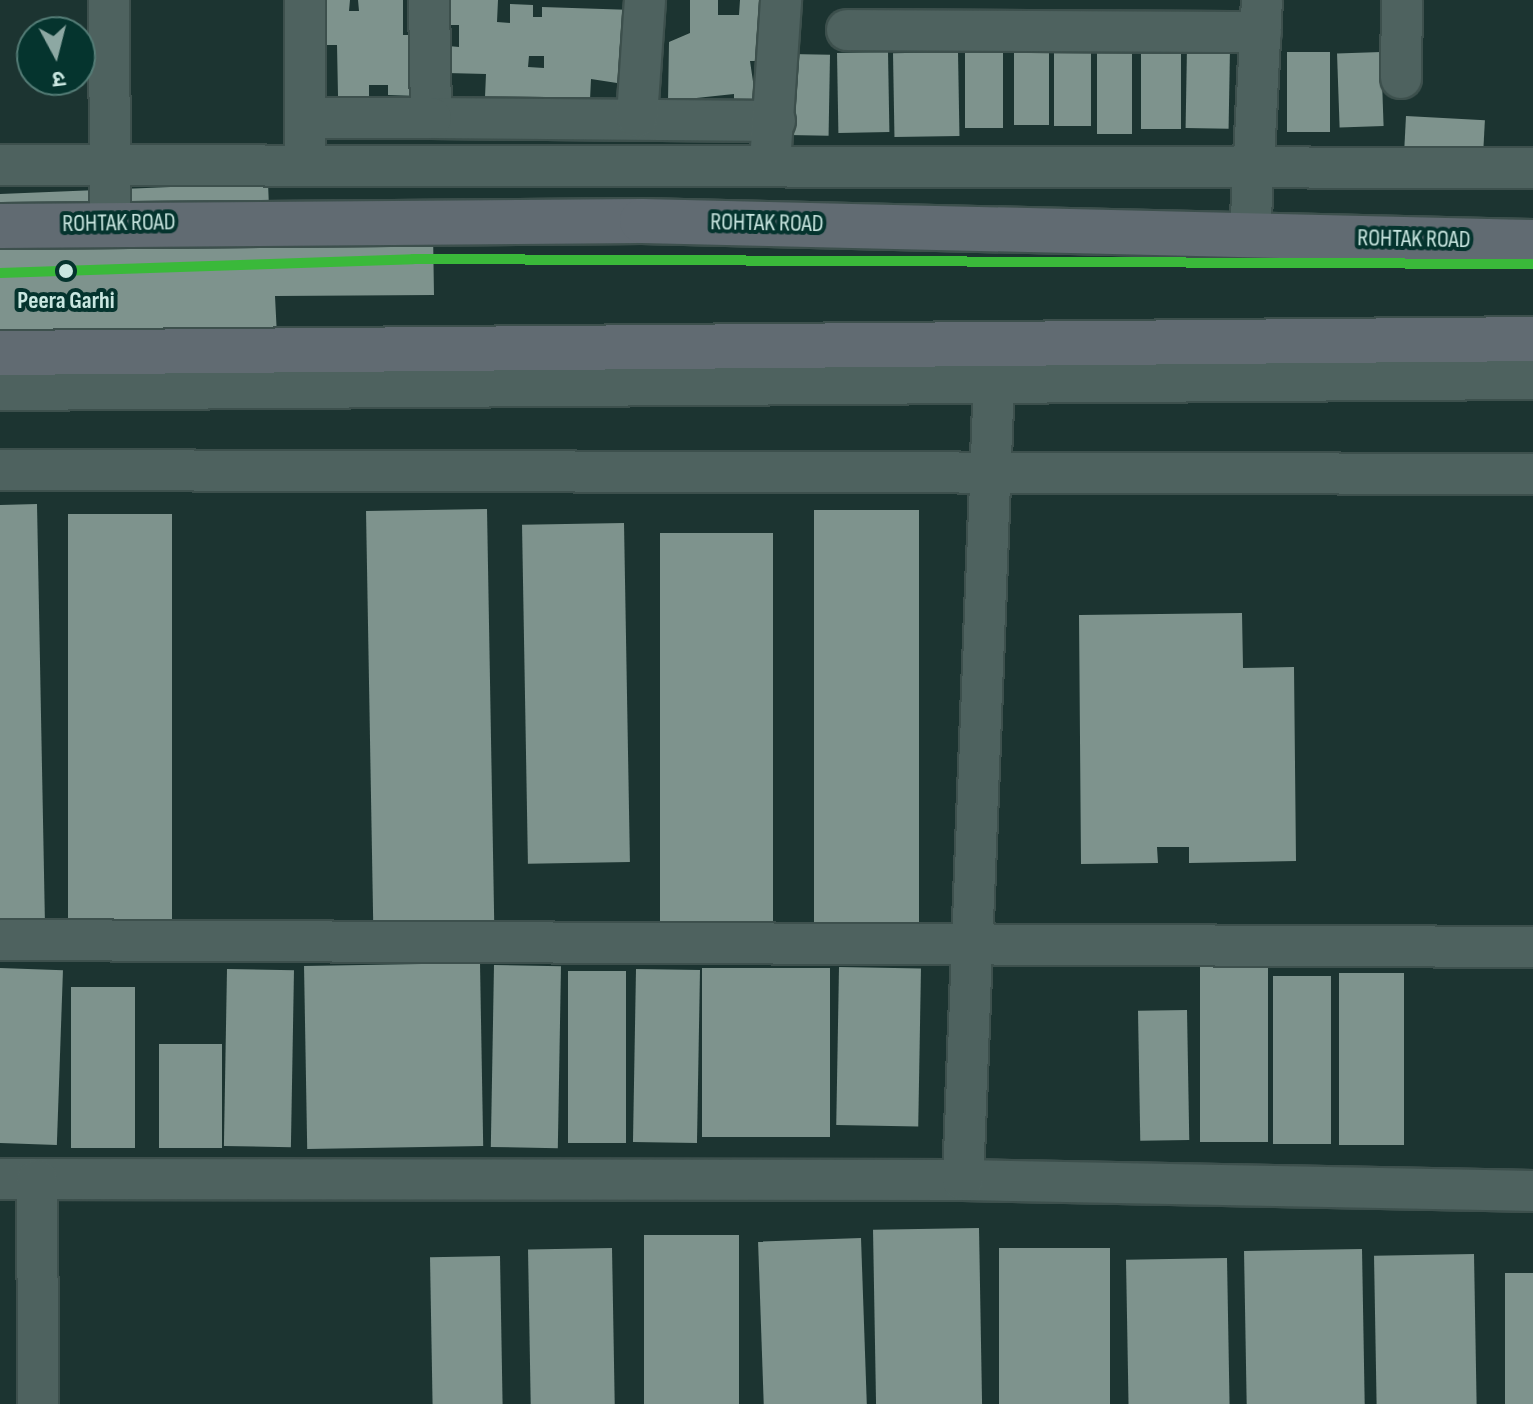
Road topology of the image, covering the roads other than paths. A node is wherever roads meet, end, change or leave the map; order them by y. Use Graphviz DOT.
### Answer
graph roads {
  1 [pos="109,0"];
  2 [pos="305,0"];
  3 [pos="429,0"];
  4 [pos="645,0"];
  5 [pos="781,0"];
  6 [pos="1402,0"];
  7 [pos="1262,16"];
  8 [pos="847,30"];
  9 [pos="1401,78"];
  10 [pos="637,117"];
  11 [pos="305,118"];
  12 [pos="431,118"];
  13 [pos="775,121"];
  14 [pos="305,162"];
  15 [pos="110,164"];
  16 [pos="0,165"];
  17 [pos="769,165"];
  18 [pos="1256,165"];
  19 [pos="1533,168"];
  20 [pos="110,222"];
  21 [pos="0,226"];
  22 [pos="1250,236"];
  23 [pos="1533,242"];
  24 [pos="1533,339"];
  25 [pos="0,353"];
  26 [pos="995,362"];
  27 [pos="1533,379"];
  28 [pos="0,390"];
  29 [pos="991,469"];
  30 [pos="0,470"];
  31 [pos="1533,474"];
  32 [pos="0,940"];
  33 [pos="1533,947"];
  34 [pos="974,948"];
  35 [pos="19,1180"];
  36 [pos="963,1180"];
  37 [pos="1533,1191"];
  38 [pos="38,1404"];
  1 -- 15 [label="street"];
  2 -- 11 [label="street"];
  3 -- 12 [label="street"];
  4 -- 10 [label="street"];
  5 -- 13 [label="street"];
  6 -- 9 [label="street"];
  7 -- 8 [label="street"];
  7 -- 18 [label="street"];
  10 -- 12 [label="street"];
  10 -- 13 [label="street"];
  11 -- 12 [label="street"];
  11 -- 14 [label="street"];
  13 -- 17 [label="street"];
  14 -- 15 [label="street"];
  14 -- 17 [label="street"];
  15 -- 16 [label="street"];
  15 -- 20 [label="street"];
  17 -- 18 [label="street"];
  18 -- 19 [label="street"];
  18 -- 22 [label="street"];
  20 -- 21 [label="highway, ROHTAK ROAD"];
  20 -- 22 [label="highway, ROHTAK ROAD"];
  22 -- 23 [label="highway, ROHTAK ROAD"];
  24 -- 26 [label="highway"];
  25 -- 26 [label="highway"];
  26 -- 27 [label="street"];
  26 -- 28 [label="street"];
  26 -- 29 [label="street"];
  29 -- 30 [label="street"];
  29 -- 31 [label="street"];
  29 -- 34 [label="street"];
  32 -- 34 [label="street"];
  33 -- 34 [label="street"];
  34 -- 36 [label="street"];
  35 -- 36 [label="street"];
  35 -- 38 [label="street"];
  36 -- 37 [label="street"];
}
